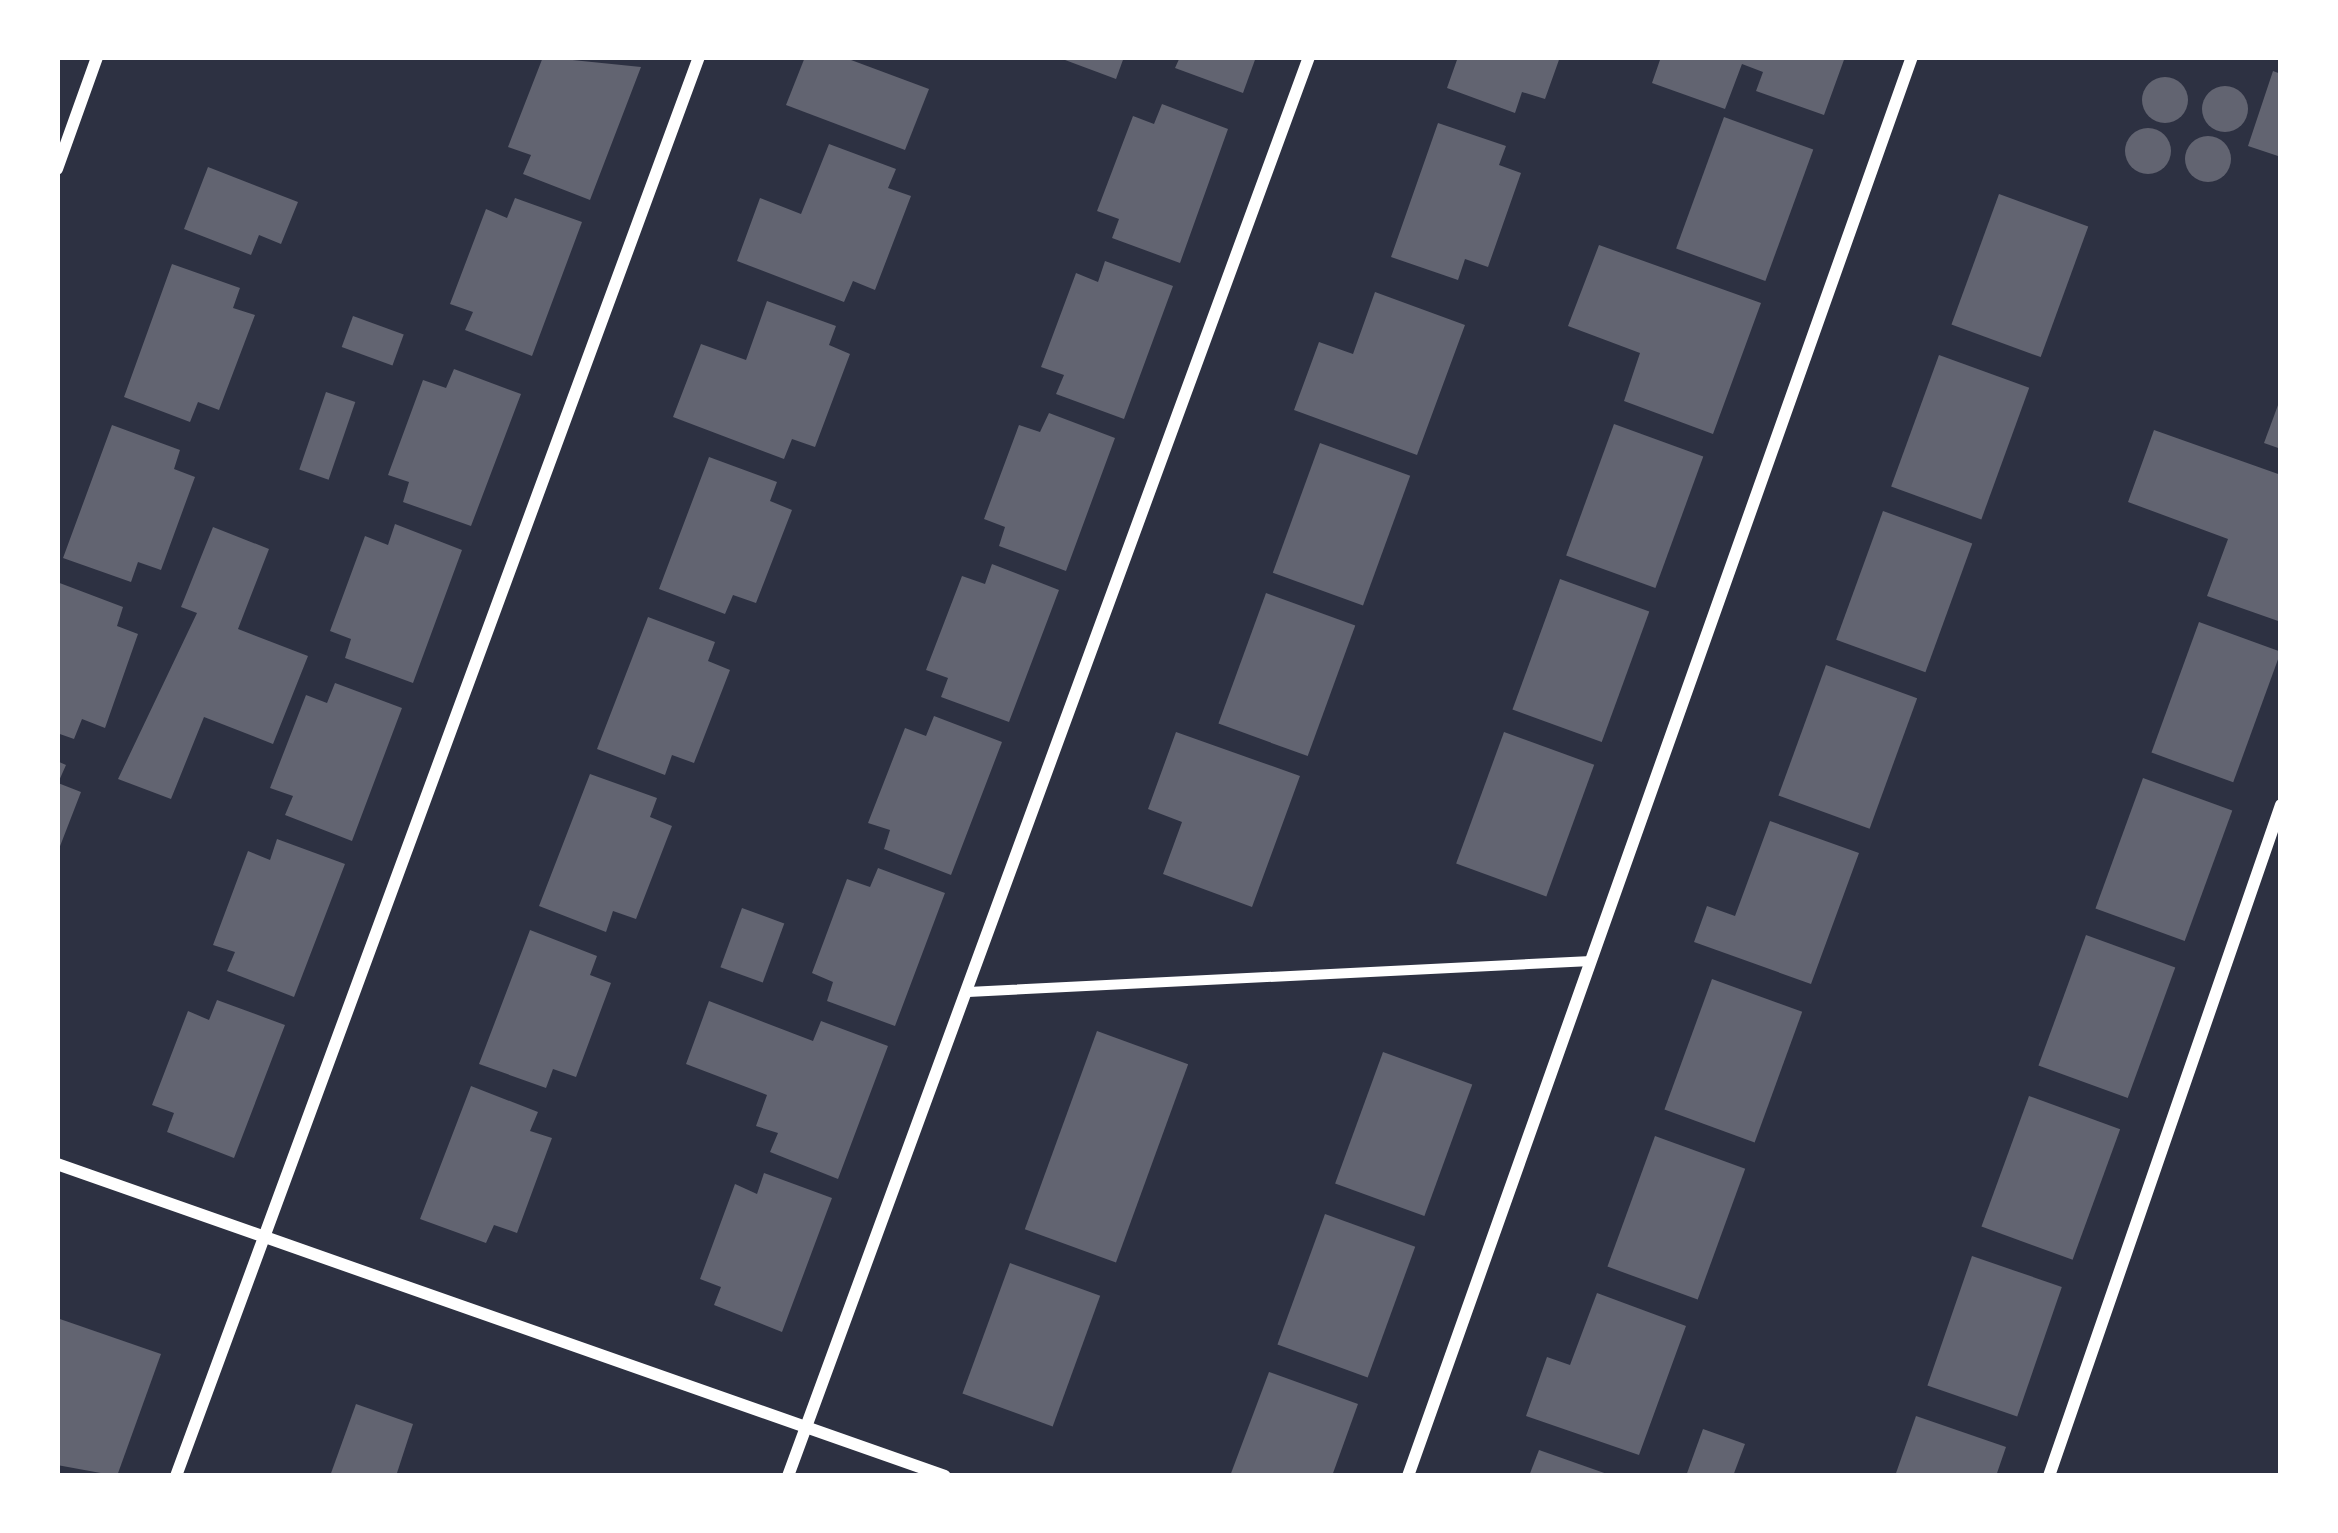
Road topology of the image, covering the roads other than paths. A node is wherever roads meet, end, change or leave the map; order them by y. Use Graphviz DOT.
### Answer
graph roads {
  1 [pos="97,57"];
  2 [pos="699,57"];
  3 [pos="1309,57"];
  4 [pos="1912,57"];
  5 [pos="57,169"];
  6 [pos="2281,805"];
  7 [pos="1591,962"];
  8 [pos="968,992"];
  9 [pos="57,1164"];
  10 [pos="262,1236"];
  11 [pos="806,1425"];
  12 [pos="176,1476"];
  13 [pos="788,1476"];
  14 [pos="945,1476"];
  15 [pos="1408,1476"];
  16 [pos="2049,1476"];
  1 -- 5 [label="street"];
  2 -- 10 [label="street"];
  3 -- 8 [label="street"];
  4 -- 7 [label="street"];
  6 -- 16 [label="street"];
  7 -- 8 [label="street"];
  7 -- 15 [label="street"];
  8 -- 11 [label="street"];
  9 -- 10 [label="street"];
  10 -- 11 [label="street"];
  10 -- 12 [label="street"];
  11 -- 13 [label="street"];
  11 -- 14 [label="street"];
}
